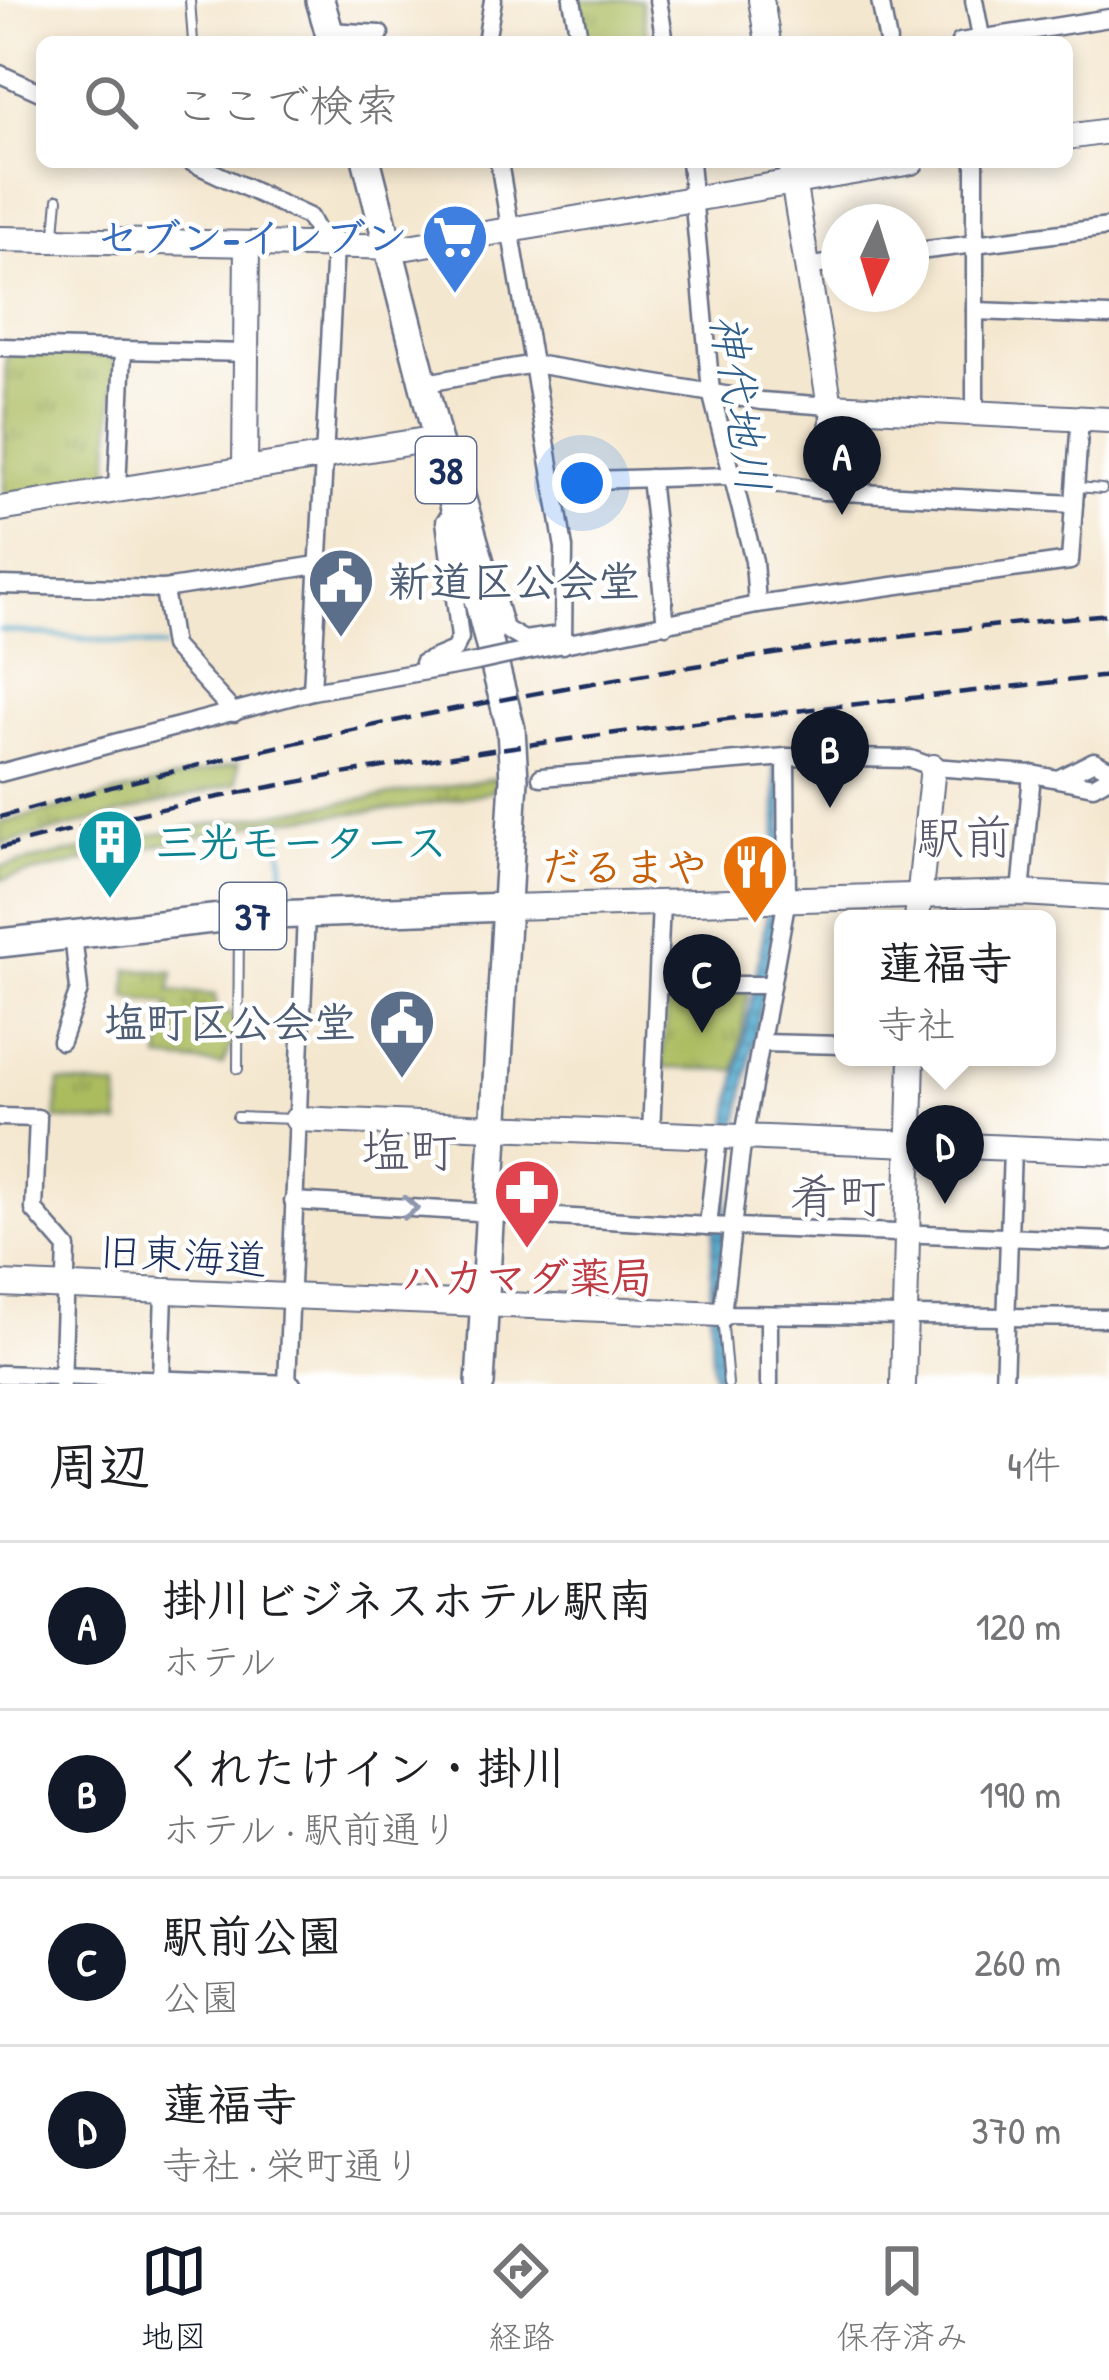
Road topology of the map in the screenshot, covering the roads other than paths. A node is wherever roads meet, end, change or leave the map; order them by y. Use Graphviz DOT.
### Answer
graph roads {
  1 [pos="190,0"];
  2 [pos="320,0"];
  3 [pos="493,0"];
  4 [pos="572,0"];
  5 [pos="658,0"];
  6 [pos="761,0"];
  7 [pos="880,0"];
  8 [pos="974,0"];
  9 [pos="1109,18"];
  10 [pos="380,34"];
  11 [pos="193,36"];
  12 [pos="331,36"];
  13 [pos="488,36"];
  14 [pos="579,36"];
  15 [pos="664,36"];
  16 [pos="767,36"];
  17 [pos="887,36"];
  18 [pos="982,36"];
  19 [pos="1006,36"];
  20 [pos="0,74"];
  21 [pos="36,90"];
  22 [pos="1109,130"];
  23 [pos="1073,136"];
  24 [pos="204,168"];
  25 [pos="369,168"];
  26 [pos="501,168"];
  27 [pos="691,168"];
  28 [pos="831,168"];
  29 [pos="976,168"];
  30 [pos="791,171"];
  31 [pos="697,196"];
  32 [pos="58,199"];
  33 [pos="1109,227"];
  34 [pos="511,232"];
  35 [pos="0,239"];
  36 [pos="55,241"];
  37 [pos="247,244"];
  38 [pos="974,244"];
  39 [pos="330,246"];
  40 [pos="391,247"];
  41 [pos="929,250"];
  42 [pos="821,265"];
  43 [pos="807,267"];
  44 [pos="975,311"];
  45 [pos="1109,316"];
  46 [pos="0,347"];
  47 [pos="123,350"];
  48 [pos="248,353"];
  49 [pos="534,364"];
  50 [pos="426,383"];
  51 [pos="704,391"];
  52 [pos="830,406"];
  53 [pos="975,414"];
  54 [pos="1080,419"];
  55 [pos="1109,420"];
  56 [pos="437,438"];
  57 [pos="325,457"];
  58 [pos="245,470"];
  59 [pos="725,476"];
  60 [pos="650,478"];
  61 [pos="554,482"];
  62 [pos="1102,489"];
  63 [pos="117,490"];
  64 [pos="824,491"];
  65 [pos="1075,495"];
  66 [pos="0,509"];
  67 [pos="317,565"];
  68 [pos="0,586"];
  69 [pos="164,589"];
  70 [pos="759,609"];
  71 [pos="666,625"];
  72 [pos="562,640"];
  73 [pos="367,684"];
  74 [pos="312,692"];
  75 [pos="233,713"];
  76 [pos="786,758"];
  77 [pos="933,767"];
  78 [pos="0,772"];
  79 [pos="1109,773"];
  80 [pos="1032,774"];
  81 [pos="542,777"];
  82 [pos="1021,893"];
  83 [pos="787,898"];
  84 [pos="1109,898"];
  85 [pos="661,903"];
  86 [pos="508,908"];
  87 [pos="918,908"];
  88 [pos="306,914"];
  89 [pos="239,916"];
  90 [pos="73,934"];
  91 [pos="0,943"];
  92 [pos="658,985"];
  93 [pos="769,985"];
  94 [pos="61,1041"];
  95 [pos="761,1042"];
  96 [pos="834,1046"];
  97 [pos="912,1066"];
  98 [pos="238,1069"];
  99 [pos="0,1117"];
  100 [pos="237,1117"];
  101 [pos="297,1119"];
  102 [pos="496,1128"];
  103 [pos="651,1134"];
  104 [pos="731,1138"];
  105 [pos="908,1145"];
  106 [pos="1012,1149"];
  107 [pos="1109,1152"];
  108 [pos="293,1202"];
  109 [pos="490,1213"];
  110 [pos="708,1226"];
  111 [pos="731,1227"];
  112 [pos="905,1233"];
  113 [pos="1009,1237"];
  114 [pos="1109,1241"];
  115 [pos="0,1284"];
  116 [pos="65,1287"];
  117 [pos="164,1293"];
  118 [pos="288,1300"];
  119 [pos="485,1307"];
  120 [pos="722,1314"];
  121 [pos="769,1315"];
  122 [pos="904,1316"];
  123 [pos="1004,1317"];
  124 [pos="1109,1318"];
  125 [pos="0,1374"];
  126 [pos="160,1379"];
  127 [pos="63,1380"];
  128 [pos="195,1382"];
  129 [pos="290,1384"];
  130 [pos="480,1384"];
  131 [pos="728,1384"];
  132 [pos="769,1384"];
  133 [pos="903,1384"];
  134 [pos="1004,1384"];
  1 -- 11 [label="lane"];
  2 -- 12 [label="main road"];
  3 -- 13 [label="street"];
  4 -- 14 [label="street"];
  5 -- 15 [label="street"];
  6 -- 16 [label="street"];
  7 -- 17 [label="street"];
  8 -- 18 [label="street"];
  9 -- 19 [label="street"];
  10 -- 12 [label="street"];
  20 -- 21 [label="street"];
  22 -- 23 [label="street"];
  24 -- 39 [label="street"];
  25 -- 40 [label="main road, 38"];
  26 -- 34 [label="street"];
  27 -- 31 [label="street"];
  28 -- 30 [label="street"];
  29 -- 38 [label="street"];
  30 -- 31 [label="street"];
  30 -- 43 [label="street"];
  31 -- 34 [label="street"];
  31 -- 51 [label="street"];
  32 -- 36 [label="lane"];
  33 -- 38 [label="street"];
  34 -- 40 [label="street"];
  34 -- 49 [label="street"];
  35 -- 36 [label="street"];
  36 -- 37 [label="street"];
  37 -- 39 [label="street"];
  37 -- 48 [label="street"];
  38 -- 41 [label="street"];
  38 -- 44 [label="street"];
  39 -- 40 [label="street"];
  39 -- 57 [label="street"];
  40 -- 50 [label="main road, 38"];
  42 -- 43 [label="street"];
  43 -- 52 [label="street"];
  44 -- 45 [label="street"];
  44 -- 53 [label="street"];
  46 -- 47 [label="street"];
  47 -- 48 [label="street"];
  47 -- 63 [label="street"];
  48 -- 58 [label="street"];
  49 -- 50 [label="street"];
  49 -- 51 [label="street"];
  49 -- 61 [label="street"];
  50 -- 56 [label="main road, 38"];
  51 -- 52 [label="street"];
  51 -- 59 [label="street"];
  52 -- 53 [label="street"];
  52 -- 64 [label="street"];
  53 -- 54 [label="street"];
  54 -- 55 [label="street"];
  54 -- 65 [label="street"];
  56 -- 57 [label="street"];
  56 -- 72 [label="street"];
  56 -- 73 [label="street"];
  56 -- 86 [label="main road, 38"];
  57 -- 58 [label="street"];
  57 -- 67 [label="street"];
  58 -- 63 [label="street"];
  59 -- 60 [label="street"];
  59 -- 64 [label="street"];
  59 -- 70 [label="street"];
  60 -- 61 [label="street"];
  60 -- 71 [label="street"];
  61 -- 72 [label="street"];
  62 -- 65 [label="lane"];
  63 -- 66 [label="street"];
  64 -- 65 [label="street"];
  65 -- 70 [label="street"];
  67 -- 69 [label="street"];
  67 -- 74 [label="street"];
  68 -- 69 [label="street"];
  69 -- 75 [label="street"];
  70 -- 71 [label="street"];
  71 -- 72 [label="street"];
  72 -- 73 [label="street, bridge"];
  73 -- 74 [label="street"];
  74 -- 75 [label="street"];
  75 -- 78 [label="street"];
  76 -- 77 [label="street"];
  76 -- 81 [label="street"];
  76 -- 83 [label="street"];
  77 -- 80 [label="street"];
  77 -- 87 [label="street"];
  79 -- 80 [label="street"];
  80 -- 82 [label="street"];
  82 -- 84 [label="street"];
  82 -- 87 [label="street"];
  83 -- 85 [label="street"];
  83 -- 87 [label="street"];
  83 -- 93 [label="street"];
  85 -- 86 [label="street"];
  85 -- 92 [label="street"];
  86 -- 88 [label="main road, 37"];
  86 -- 102 [label="main road"];
  88 -- 89 [label="main road, 37"];
  88 -- 101 [label="street"];
  89 -- 90 [label="main road, 37"];
  89 -- 98 [label="lane"];
  90 -- 91 [label="main road, 37"];
  90 -- 94 [label="street"];
  92 -- 93 [label="street"];
  92 -- 103 [label="street"];
  93 -- 95 [label="street"];
  95 -- 96 [label="street"];
  95 -- 104 [label="street"];
  97 -- 105 [label="street"];
  99 -- 116 [label="street, 旧東海道"];
  100 -- 101 [label="lane"];
  101 -- 102 [label="street"];
  101 -- 108 [label="street"];
  102 -- 103 [label="street"];
  102 -- 109 [label="main road"];
  103 -- 104 [label="street"];
  104 -- 105 [label="street"];
  104 -- 110 [label="street"];
  104 -- 111 [label="street"];
  105 -- 106 [label="street"];
  105 -- 112 [label="street"];
  106 -- 107 [label="street"];
  106 -- 113 [label="street"];
  108 -- 109 [label="street, one-way"];
  108 -- 118 [label="street"];
  109 -- 110 [label="street"];
  109 -- 119 [label="main road"];
  110 -- 111 [label="street"];
  111 -- 112 [label="street"];
  111 -- 120 [label="street"];
  112 -- 113 [label="street"];
  112 -- 122 [label="street"];
  113 -- 114 [label="street"];
  113 -- 123 [label="street"];
  115 -- 116 [label="street"];
  116 -- 117 [label="street, 旧東海道"];
  116 -- 127 [label="street"];
  117 -- 118 [label="street, 旧東海道"];
  117 -- 126 [label="street"];
  118 -- 119 [label="street"];
  118 -- 129 [label="street, 旧東海道"];
  119 -- 120 [label="street"];
  119 -- 130 [label="main road"];
  120 -- 121 [label="street"];
  120 -- 131 [label="lane"];
  121 -- 122 [label="street"];
  121 -- 132 [label="street"];
  122 -- 123 [label="street"];
  122 -- 133 [label="street"];
  123 -- 124 [label="street"];
  123 -- 134 [label="street"];
  125 -- 127 [label="street"];
  126 -- 127 [label="street"];
  126 -- 128 [label="street"];
  128 -- 129 [label="street"];
}
